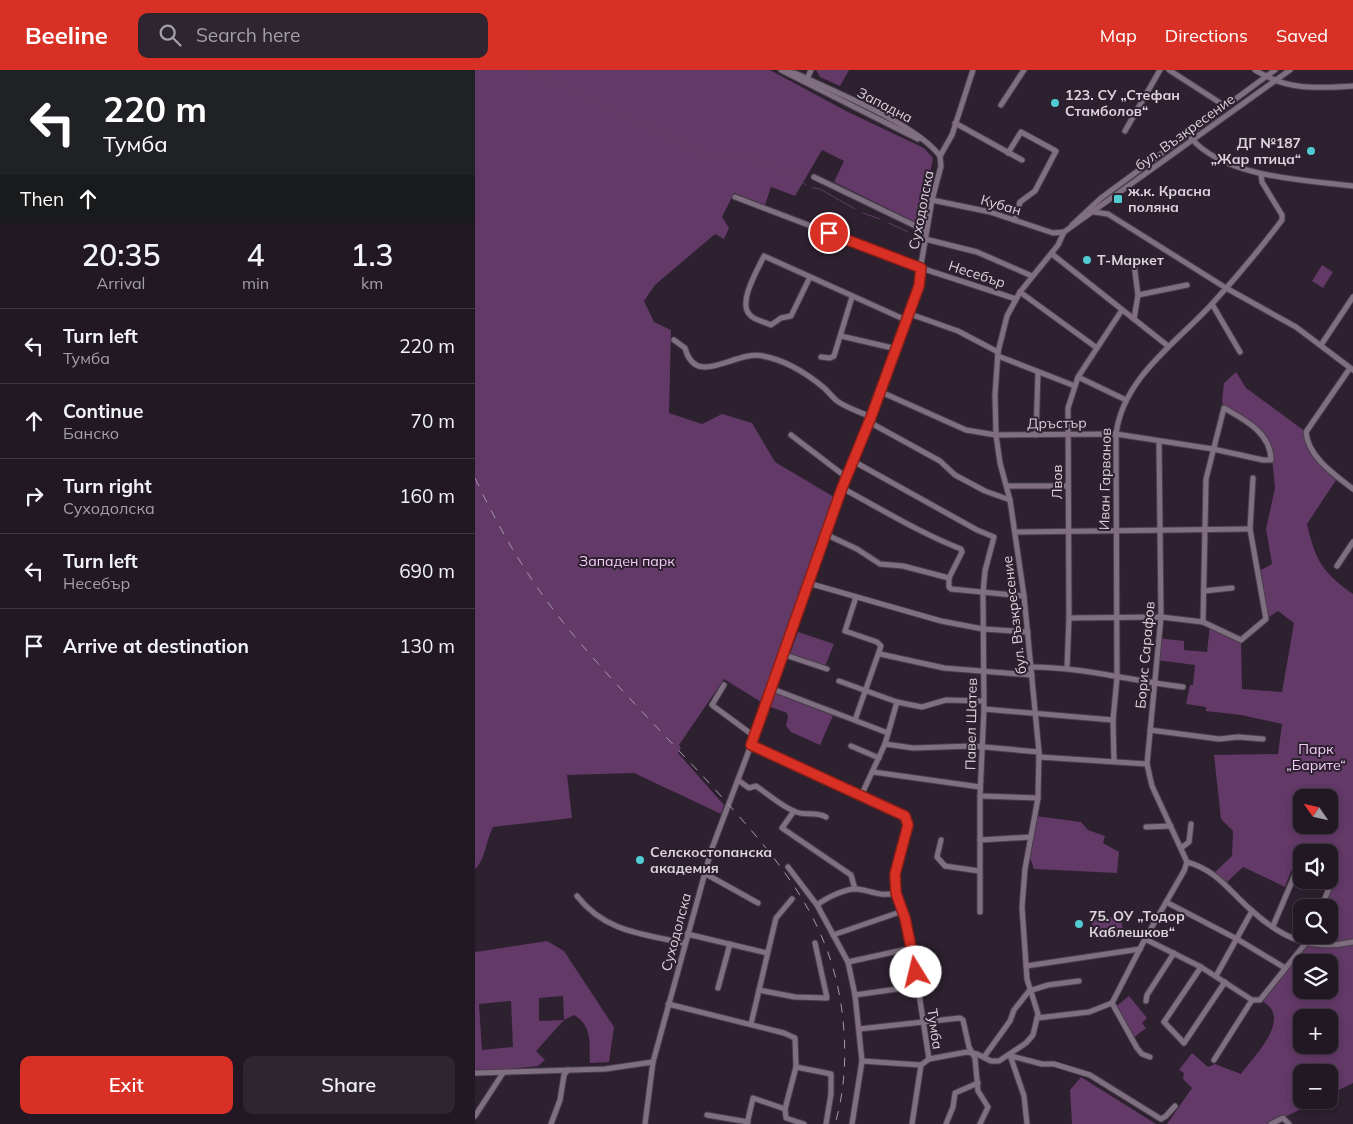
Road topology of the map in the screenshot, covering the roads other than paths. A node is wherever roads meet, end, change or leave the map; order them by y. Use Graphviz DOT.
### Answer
graph roads {
  1 [pos="781,70"];
  2 [pos="811,70"];
  3 [pos="973,70"];
  4 [pos="1024,70"];
  5 [pos="1160,70"];
  6 [pos="1169,70"];
  7 [pos="1255,70"];
  8 [pos="1275,70"];
  9 [pos="1290,70"];
  10 [pos="797,74"];
  11 [pos="1266,77"];
  12 [pos="806,81"];
  13 [pos="1274,82"];
  14 [pos="1353,86"];
  15 [pos="1001,105"];
  16 [pos="1225,106"];
  17 [pos="955,123"];
  18 [pos="1125,132"];
  19 [pos="1188,134"];
  20 [pos="1193,140"];
  21 [pos="1009,153"];
  22 [pos="940,156"];
  23 [pos="1022,160"];
  24 [pos="1261,174"];
  25 [pos="814,177"];
  26 [pos="1353,186"];
  27 [pos="735,197"];
  28 [pos="931,200"];
  29 [pos="1094,212"];
  30 [pos="1015,219"];
  31 [pos="1066,230"];
  32 [pos="926,231"];
  33 [pos="925,239"];
  34 [pos="1051,254"];
  35 [pos="1134,264"];
  36 [pos="921,268"];
  37 [pos="1032,276"];
  38 [pos="810,277"];
  39 [pos="1187,285"];
  40 [pos="1226,288"];
  41 [pos="1020,292"];
  42 [pos="1138,295"];
  43 [pos="852,296"];
  44 [pos="1353,297"];
  45 [pos="1016,298"];
  46 [pos="1212,304"];
  47 [pos="1122,310"];
  48 [pos="910,314"];
  49 [pos="1135,319"];
  50 [pos="908,321"];
  51 [pos="841,336"];
  52 [pos="674,340"];
  53 [pos="1321,345"];
  54 [pos="1168,346"];
  55 [pos="1097,348"];
  56 [pos="897,349"];
  57 [pos="1240,352"];
  58 [pos="998,354"];
  59 [pos="821,357"];
  60 [pos="1352,369"];
  61 [pos="1038,372"];
  62 [pos="1078,377"];
  63 [pos="1075,386"];
  64 [pos="881,392"];
  65 [pos="1125,400"];
  66 [pos="870,419"];
  67 [pos="1068,433"];
  68 [pos="1116,434"];
  69 [pos="791,435"];
  70 [pos="996,435"];
  71 [pos="1036,435"];
  72 [pos="1159,441"];
  73 [pos="1213,449"];
  74 [pos="853,461"];
  75 [pos="846,477"];
  76 [pos="1253,478"];
  77 [pos="1008,486"];
  78 [pos="1069,486"];
  79 [pos="842,488"];
  80 [pos="1353,489"];
  81 [pos="1010,500"];
  82 [pos="1068,529"];
  83 [pos="1250,529"];
  84 [pos="1160,530"];
  85 [pos="1204,530"];
  86 [pos="1115,531"];
  87 [pos="1015,532"];
  88 [pos="825,534"];
  89 [pos="1353,542"];
  90 [pos="1337,566"];
  91 [pos="949,578"];
  92 [pos="808,583"];
  93 [pos="1232,588"];
  94 [pos="1203,591"];
  95 [pos="983,592"];
  96 [pos="1024,596"];
  97 [pos="857,597"];
  98 [pos="1117,617"];
  99 [pos="1161,617"];
  100 [pos="1069,618"];
  101 [pos="1203,622"];
  102 [pos="983,629"];
  103 [pos="1028,632"];
  104 [pos="782,654"];
  105 [pos="880,654"];
  106 [pos="1031,667"];
  107 [pos="1067,668"];
  108 [pos="827,669"];
  109 [pos="984,672"];
  110 [pos="1032,674"];
  111 [pos="1117,678"];
  112 [pos="839,681"];
  113 [pos="1153,684"];
  114 [pos="724,685"];
  115 [pos="1183,687"];
  116 [pos="771,688"];
  117 [pos="867,691"];
  118 [pos="983,701"];
  119 [pos="897,702"];
  120 [pos="985,709"];
  121 [pos="1036,713"];
  122 [pos="855,720"];
  123 [pos="1113,720"];
  124 [pos="1150,730"];
  125 [pos="888,732"];
  126 [pos="754,736"];
  127 [pos="1263,739"];
  128 [pos="885,744"];
  129 [pos="751,745"];
  130 [pos="851,746"];
  131 [pos="983,747"];
  132 [pos="1039,754"];
  133 [pos="879,758"];
  134 [pos="1114,761"];
  135 [pos="1147,764"];
  136 [pos="873,772"];
  137 [pos="738,780"];
  138 [pos="980,787"];
  139 [pos="861,796"];
  140 [pos="980,796"];
  141 [pos="1038,798"];
  142 [pos="794,811"];
  143 [pos="826,817"];
  144 [pos="1191,824"];
  145 [pos="1171,826"];
  146 [pos="1146,827"];
  147 [pos="1031,837"];
  148 [pos="941,840"];
  149 [pos="980,840"];
  150 [pos="1181,848"];
  151 [pos="1187,862"];
  152 [pos="788,867"];
  153 [pos="979,871"];
  154 [pos="705,873"];
  155 [pos="1293,877"];
  156 [pos="855,888"];
  157 [pos="896,893"];
  158 [pos="577,896"];
  159 [pos="792,899"];
  160 [pos="1166,902"];
  161 [pos="758,903"];
  162 [pos="817,905"];
  163 [pos="903,911"];
  164 [pos="1252,911"];
  165 [pos="980,912"];
  166 [pos="1273,926"];
  167 [pos="687,934"];
  168 [pos="833,935"];
  169 [pos="1293,937"];
  170 [pos="1145,938"];
  171 [pos="1237,939"];
  172 [pos="1353,942"];
  173 [pos="685,943"];
  174 [pos="815,943"];
  175 [pos="730,944"];
  176 [pos="1305,944"];
  177 [pos="912,948"];
  178 [pos="1140,948"];
  179 [pos="767,953"];
  180 [pos="1174,953"];
  181 [pos="848,962"];
  182 [pos="1026,966"];
  183 [pos="1201,967"];
  184 [pos="1285,968"];
  185 [pos="1216,976"];
  186 [pos="1079,981"];
  187 [pos="1225,982"];
  188 [pos="918,986"];
  189 [pos="719,988"];
  190 [pos="759,990"];
  191 [pos="1029,991"];
  192 [pos="855,995"];
  193 [pos="1252,1000"];
  194 [pos="1146,1002"];
  195 [pos="1111,1003"];
  196 [pos="669,1004"];
  197 [pos="1037,1018"];
  198 [pos="923,1020"];
  199 [pos="751,1024"];
  200 [pos="859,1029"];
  201 [pos="972,1052"];
  202 [pos="1010,1056"];
  203 [pos="984,1057"];
  204 [pos="1150,1057"];
  205 [pos="929,1059"];
  206 [pos="1214,1060"];
  207 [pos="653,1062"];
  208 [pos="862,1062"];
  209 [pos="921,1065"];
  210 [pos="796,1067"];
  211 [pos="568,1070"];
  212 [pos="503,1072"];
  213 [pos="475,1073"];
  214 [pos="978,1083"];
  215 [pos="1175,1106"];
  216 [pos="785,1110"];
  217 [pos="707,1115"];
  218 [pos="475,1116"];
  219 [pos="747,1123"];
  220 [pos="551,1124"];
  221 [pos="645,1124"];
  222 [pos="803,1124"];
  223 [pos="825,1124"];
  224 [pos="852,1124"];
  225 [pos="912,1124"];
  226 [pos="946,1124"];
  227 [pos="980,1124"];
  228 [pos="1027,1124"];
  229 [pos="1271,1124"];
  230 [pos="1289,1124"];
  1 -- 10 [label="street, Западна"];
  2 -- 12 [label="street"];
  3 -- 17 [label="street, Суходолска"];
  4 -- 15 [label="street"];
  5 -- 18 [label="street"];
  6 -- 16 [label="street"];
  7 -- 11 [label="street"];
  8 -- 11 [label="street, бул. Възкресение"];
  9 -- 13 [label="street, бул. Възкресение"];
  10 -- 12 [label="street, Западна"];
  11 -- 13 [label="street"];
  11 -- 16 [label="street, бул. Възкресение"];
  12 -- 22 [label="street, Западна"];
  13 -- 14 [label="street"];
  13 -- 20 [label="street, бул. Възкресение"];
  16 -- 19 [label="street, бул. Възкресение"];
  17 -- 21 [label="street"];
  17 -- 22 [label="street, Суходолска"];
  19 -- 20 [label="street"];
  19 -- 31 [label="street, бул. Възкресение"];
  20 -- 24 [label="street"];
  20 -- 29 [label="street, бул. Възкресение"];
  21 -- 23 [label="street"];
  21 -- 30 [label="street"];
  22 -- 28 [label="street, Суходолска"];
  24 -- 26 [label="street"];
  24 -- 40 [label="street, Иван Гарванов"];
  25 -- 32 [label="street"];
  27 -- 36 [label="street, Несебър"];
  28 -- 30 [label="street, Кубан"];
  28 -- 32 [label="street, Суходолска"];
  29 -- 31 [label="street, бул. Възкресение"];
  29 -- 40 [label="street"];
  30 -- 31 [label="street, Кубан"];
  31 -- 34 [label="street, бул. Възкресение"];
  32 -- 33 [label="street, Суходолска"];
  33 -- 36 [label="street, Суходолска"];
  33 -- 37 [label="street"];
  34 -- 37 [label="street, бул. Възкресение"];
  34 -- 47 [label="street"];
  35 -- 42 [label="street"];
  36 -- 45 [label="street, Несебър"];
  36 -- 48 [label="street, Суходолска"];
  37 -- 41 [label="street, бул. Възкресение"];
  38 -- 38 [label="street"];
  38 -- 43 [label="street"];
  39 -- 42 [label="street"];
  40 -- 46 [label="street, Иван Гарванов"];
  40 -- 53 [label="street"];
  41 -- 45 [label="street, бул. Възкресение"];
  41 -- 55 [label="street, Несебър"];
  42 -- 49 [label="street"];
  43 -- 50 [label="street"];
  43 -- 51 [label="street"];
  44 -- 53 [label="street"];
  45 -- 58 [label="street, бул. Възкресение"];
  46 -- 54 [label="street, Иван Гарванов"];
  46 -- 57 [label="street"];
  47 -- 49 [label="street"];
  47 -- 55 [label="street, Лвов"];
  48 -- 50 [label="street, Суходолска"];
  48 -- 58 [label="street"];
  49 -- 54 [label="street"];
  50 -- 56 [label="street, Суходолска"];
  51 -- 56 [label="street"];
  51 -- 59 [label="street"];
  52 -- 66 [label="street"];
  53 -- 60 [label="street"];
  54 -- 65 [label="street, Иван Гарванов"];
  55 -- 62 [label="street, Лвов"];
  56 -- 64 [label="street, Суходолска"];
  58 -- 61 [label="street"];
  58 -- 70 [label="street, бул. Възкресение"];
  60 -- 80 [label="street"];
  61 -- 63 [label="street"];
  61 -- 71 [label="street"];
  62 -- 63 [label="street, Лвов"];
  62 -- 65 [label="street"];
  63 -- 67 [label="street, Лвов"];
  64 -- 66 [label="street, Суходолска"];
  64 -- 70 [label="street, Дръстър"];
  65 -- 68 [label="street, Иван Гарванов"];
  66 -- 74 [label="street, Суходолска"];
  66 -- 81 [label="street"];
  67 -- 68 [label="street, Дръстър"];
  67 -- 71 [label="street, Дръстър"];
  67 -- 78 [label="street, Лвов"];
  68 -- 72 [label="street, Дръстър"];
  68 -- 86 [label="street, Иван Гарванов"];
  69 -- 75 [label="street"];
  70 -- 71 [label="street, Дръстър"];
  70 -- 77 [label="street, бул. Възкресение"];
  72 -- 73 [label="street, Дръстър"];
  72 -- 84 [label="street, Борис Сарафов"];
  73 -- 73 [label="street, Дръстър"];
  73 -- 85 [label="street"];
  74 -- 75 [label="street, Суходолска"];
  74 -- 95 [label="street, Павел Шатев"];
  75 -- 79 [label="street, Суходолска"];
  76 -- 83 [label="street"];
  77 -- 78 [label="street"];
  77 -- 81 [label="street, бул. Възкресение"];
  78 -- 82 [label="street, Лвов"];
  79 -- 88 [label="street, Суходолска"];
  79 -- 91 [label="street"];
  81 -- 87 [label="street, бул. Възкресение"];
  82 -- 86 [label="street"];
  82 -- 87 [label="street"];
  82 -- 100 [label="street, Лвов"];
  83 -- 85 [label="street"];
  83 -- 101 [label="street"];
  84 -- 85 [label="street"];
  84 -- 86 [label="street"];
  84 -- 99 [label="street, Борис Сарафов"];
  85 -- 94 [label="street"];
  86 -- 98 [label="street, Иван Гарванов"];
  87 -- 96 [label="street, бул. Възкресение"];
  88 -- 91 [label="street"];
  88 -- 92 [label="street, Суходолска"];
  89 -- 90 [label="street"];
  91 -- 95 [label="street"];
  92 -- 97 [label="street"];
  92 -- 104 [label="street, Суходолска"];
  93 -- 94 [label="street"];
  94 -- 101 [label="street"];
  95 -- 96 [label="street"];
  95 -- 102 [label="street, Павел Шатев"];
  96 -- 103 [label="street, бул. Възкресение"];
  97 -- 102 [label="street"];
  97 -- 105 [label="street"];
  98 -- 99 [label="street"];
  98 -- 100 [label="street"];
  98 -- 111 [label="street, Иван Гарванов"];
  99 -- 101 [label="street"];
  99 -- 113 [label="street, Борис Сарафов"];
  100 -- 107 [label="street, Лвов"];
  102 -- 103 [label="street"];
  102 -- 109 [label="street, Павел Шатев"];
  103 -- 106 [label="street, бул. Възкресение"];
  104 -- 108 [label="street"];
  104 -- 116 [label="street, Суходолска"];
  105 -- 109 [label="street"];
  105 -- 117 [label="street"];
  106 -- 107 [label="street"];
  106 -- 110 [label="street, бул. Възкресение"];
  107 -- 111 [label="street"];
  109 -- 110 [label="street"];
  109 -- 118 [label="street, Павел Шатев"];
  110 -- 121 [label="street, бул. Възкресение"];
  111 -- 113 [label="street"];
  111 -- 123 [label="street, Иван Гарванов"];
  112 -- 117 [label="street"];
  113 -- 115 [label="street"];
  113 -- 124 [label="street, Борис Сарафов"];
  114 -- 126 [label="street"];
  116 -- 122 [label="street"];
  116 -- 126 [label="street, Суходолска"];
  117 -- 119 [label="street"];
  117 -- 122 [label="street"];
  118 -- 119 [label="street"];
  118 -- 120 [label="street, Павел Шатев"];
  119 -- 125 [label="street"];
  120 -- 121 [label="street"];
  120 -- 131 [label="street, Павел Шатев"];
  121 -- 123 [label="street"];
  121 -- 132 [label="street, бул. Възкресение"];
  122 -- 125 [label="street"];
  123 -- 134 [label="street, Иван Гарванов"];
  124 -- 127 [label="street"];
  124 -- 135 [label="street, Борис Сарафов"];
  125 -- 128 [label="street"];
  126 -- 129 [label="street, Суходолска"];
  128 -- 131 [label="street"];
  128 -- 133 [label="street"];
  129 -- 137 [label="street, Суходолска"];
  129 -- 139 [label="street"];
  130 -- 133 [label="street"];
  131 -- 132 [label="street"];
  131 -- 138 [label="street, Павел Шатев"];
  132 -- 134 [label="street"];
  132 -- 141 [label="street, бул. Възкресение"];
  133 -- 136 [label="street"];
  134 -- 135 [label="street"];
  135 -- 145 [label="street, Борис Сарафов"];
  136 -- 138 [label="street"];
  136 -- 139 [label="street"];
  137 -- 142 [label="street"];
  137 -- 154 [label="street, Суходолска"];
  138 -- 140 [label="street, Павел Шатев"];
  139 -- 157 [label="street, Тумба"];
  140 -- 141 [label="street"];
  140 -- 149 [label="street, Павел Шатев"];
  141 -- 147 [label="street, бул. Възкресение"];
  142 -- 143 [label="street"];
  142 -- 156 [label="street"];
  144 -- 150 [label="street"];
  145 -- 146 [label="street"];
  145 -- 150 [label="street, Борис Сарафов"];
  147 -- 149 [label="street"];
  147 -- 182 [label="street, бул. Възкресение"];
  148 -- 153 [label="street"];
  149 -- 153 [label="street, Павел Шатев"];
  150 -- 151 [label="street, Борис Сарафов"];
  151 -- 160 [label="street"];
  151 -- 164 [label="street"];
  152 -- 162 [label="street"];
  153 -- 165 [label="street, Павел Шатев"];
  154 -- 161 [label="street"];
  154 -- 167 [label="street, Суходолска"];
  155 -- 166 [label="street"];
  156 -- 157 [label="street"];
  156 -- 162 [label="street"];
  157 -- 163 [label="street, Тумба"];
  158 -- 173 [label="street"];
  159 -- 179 [label="street"];
  160 -- 170 [label="street"];
  160 -- 171 [label="street"];
  162 -- 168 [label="street"];
  163 -- 168 [label="street"];
  163 -- 177 [label="street, Тумба"];
  164 -- 166 [label="street"];
  164 -- 171 [label="street"];
  166 -- 169 [label="street"];
  167 -- 173 [label="street, Суходолска"];
  167 -- 175 [label="street"];
  168 -- 181 [label="street"];
  170 -- 178 [label="street"];
  170 -- 180 [label="street"];
  171 -- 184 [label="street"];
  171 -- 185 [label="street"];
  172 -- 176 [label="street"];
  173 -- 196 [label="street, Суходолска"];
  174 -- 190 [label="street"];
  175 -- 179 [label="street"];
  175 -- 189 [label="street"];
  176 -- 184 [label="street"];
  177 -- 181 [label="street"];
  177 -- 188 [label="street, Тумба"];
  178 -- 182 [label="street"];
  178 -- 195 [label="street"];
  179 -- 190 [label="street"];
  180 -- 183 [label="street"];
  180 -- 194 [label="street"];
  181 -- 192 [label="street"];
  182 -- 191 [label="street, бул. Възкресение"];
  183 -- 185 [label="street"];
  183 -- 187 [label="street"];
  184 -- 193 [label="street"];
  185 -- 187 [label="street"];
  186 -- 191 [label="street"];
  187 -- 193 [label="street"];
  188 -- 192 [label="street"];
  188 -- 198 [label="street, Тумба"];
  190 -- 199 [label="street"];
  191 -- 197 [label="street, бул. Възкресение"];
  191 -- 203 [label="street"];
  192 -- 200 [label="street"];
  193 -- 206 [label="street"];
  195 -- 197 [label="street"];
  195 -- 204 [label="street"];
  196 -- 199 [label="street"];
  196 -- 207 [label="street, Суходолска"];
  197 -- 202 [label="street"];
  198 -- 200 [label="street"];
  198 -- 201 [label="street"];
  198 -- 205 [label="street, Тумба"];
  199 -- 210 [label="street"];
  200 -- 208 [label="street"];
  201 -- 203 [label="street"];
  201 -- 205 [label="street"];
  201 -- 214 [label="street"];
  202 -- 203 [label="street"];
  202 -- 215 [label="street"];
  202 -- 228 [label="street"];
  205 -- 209 [label="street"];
  207 -- 211 [label="street"];
  207 -- 221 [label="street, Суходолска"];
  208 -- 209 [label="street"];
  208 -- 224 [label="street"];
  209 -- 225 [label="street, Тумба"];
  210 -- 216 [label="street"];
  210 -- 223 [label="street"];
  211 -- 212 [label="street"];
  211 -- 220 [label="street"];
  212 -- 213 [label="street"];
  212 -- 218 [label="street"];
  214 -- 226 [label="street"];
  214 -- 227 [label="street"];
  216 -- 219 [label="street"];
  216 -- 222 [label="street"];
  217 -- 219 [label="street"];
  229 -- 230 [label="street"];
}
